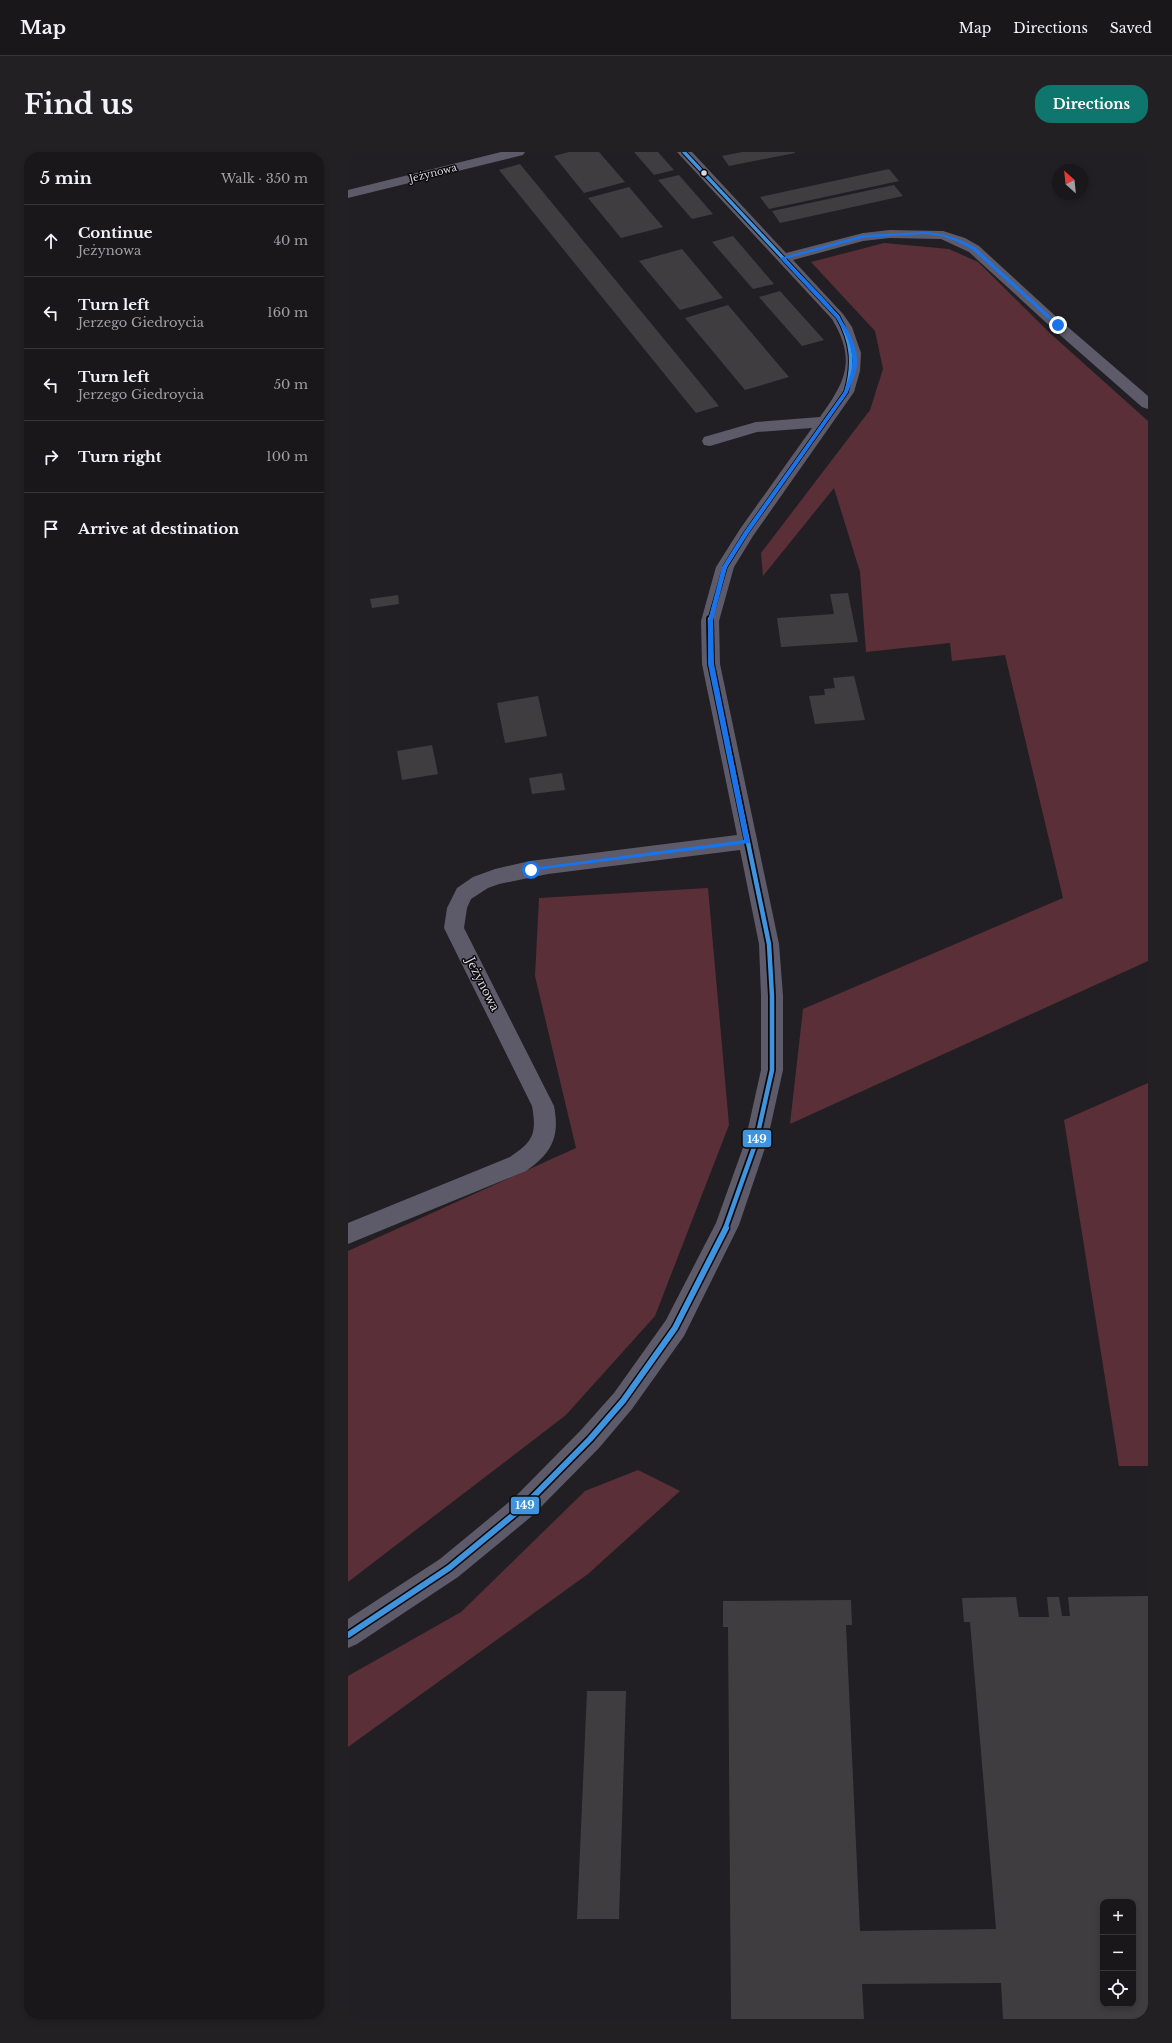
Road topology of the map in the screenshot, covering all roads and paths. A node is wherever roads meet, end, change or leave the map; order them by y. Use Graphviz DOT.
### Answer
graph roads {
  1 [pos="518,152"];
  2 [pos="684,152"];
  3 [pos="348,194"];
  4 [pos="782,258"];
  5 [pos="1148,404"];
  6 [pos="825,422"];
  7 [pos="710,441"];
  8 [pos="748,841"];
  9 [pos="348,1234"];
  10 [pos="348,1635"];
  1 -- 3 [label="street, Jeżynowa"];
  2 -- 4 [label="street"];
  4 -- 5 [label="street"];
  4 -- 6 [label="street"];
  6 -- 7 [label="street"];
  6 -- 8 [label="street"];
  8 -- 9 [label="street, Jeżynowa"];
  8 -- 10 [label="street"];
}
